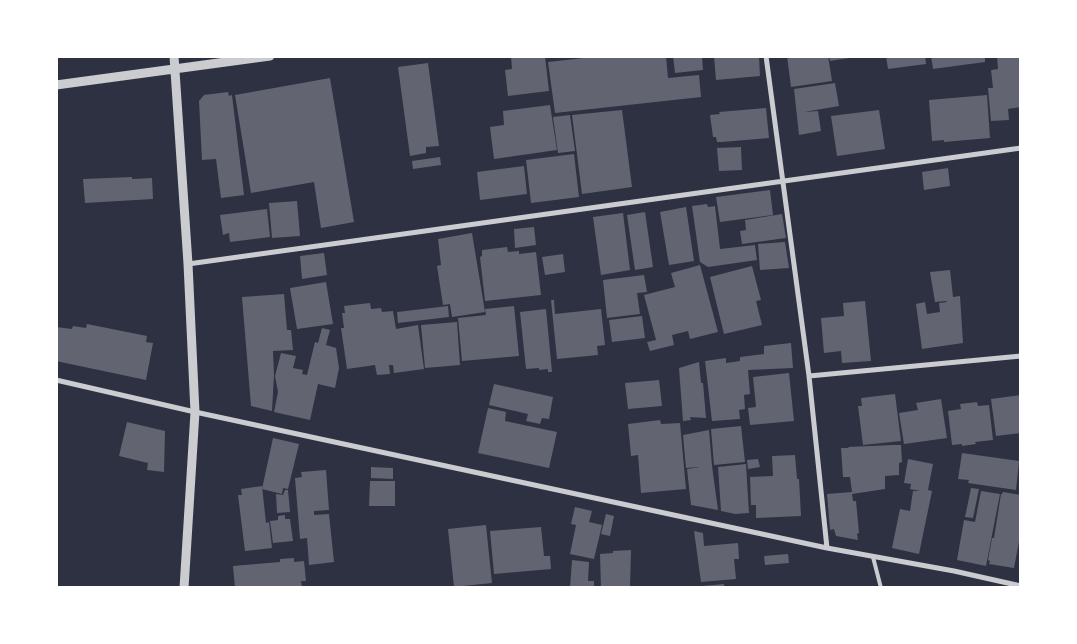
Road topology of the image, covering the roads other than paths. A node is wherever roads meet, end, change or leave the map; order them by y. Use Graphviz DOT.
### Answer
graph roads {
  1 [pos="174,56"];
  2 [pos="270,56"];
  3 [pos="766,56"];
  4 [pos="176,69"];
  5 [pos="56,85"];
  6 [pos="1021,148"];
  7 [pos="782,181"];
  8 [pos="188,264"];
  9 [pos="1021,356"];
  10 [pos="809,376"];
  11 [pos="56,380"];
  12 [pos="194,412"];
  13 [pos="827,548"];
  14 [pos="873,557"];
  15 [pos="1021,586"];
  16 [pos="184,588"];
  17 [pos="881,588"];
  1 -- 4 [label="street"];
  2 -- 4 [label="street"];
  3 -- 7 [label="street"];
  4 -- 5 [label="street"];
  4 -- 8 [label="street"];
  6 -- 7 [label="street"];
  7 -- 8 [label="street"];
  7 -- 10 [label="street"];
  8 -- 12 [label="street"];
  9 -- 10 [label="street"];
  10 -- 13 [label="street"];
  11 -- 12 [label="street"];
  12 -- 13 [label="street"];
  12 -- 16 [label="street"];
  13 -- 14 [label="street"];
  14 -- 15 [label="street"];
  14 -- 17 [label="lane"];
}
